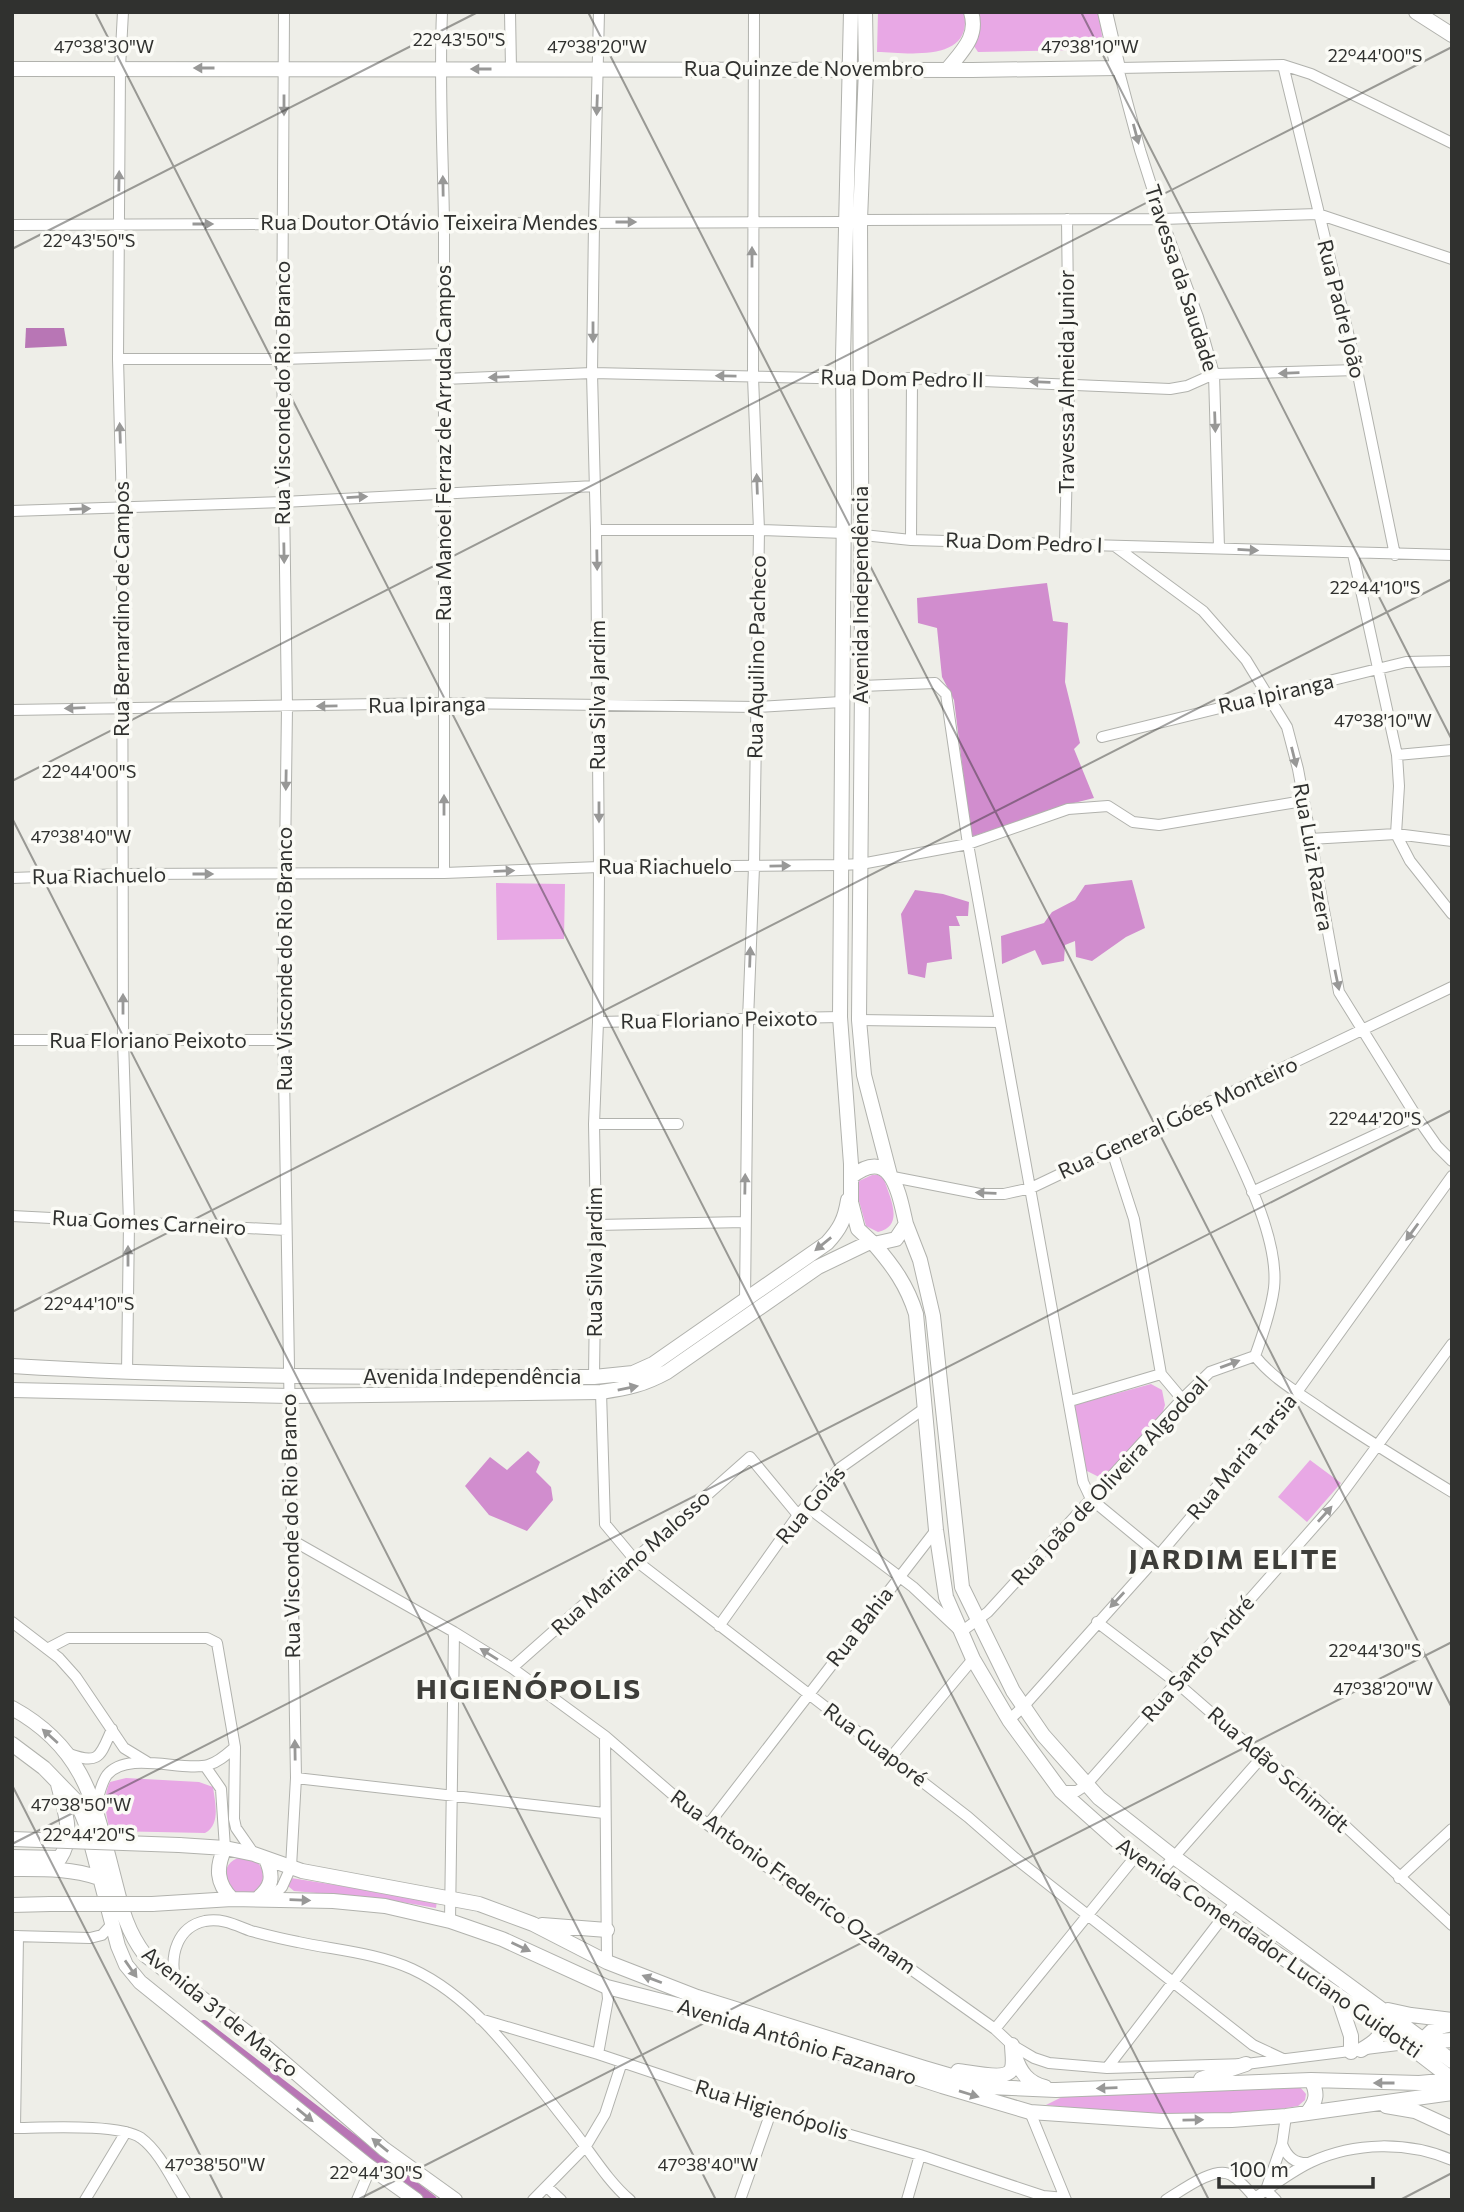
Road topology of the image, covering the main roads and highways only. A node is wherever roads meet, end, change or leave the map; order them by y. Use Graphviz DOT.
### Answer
graph roads {
  1 [pos="851,12"];
  2 [pos="866,12"];
  3 [pos="971,12"];
  4 [pos="1105,12"];
  5 [pos="1418,13"];
  6 [pos="1452,36"];
  7 [pos="1118,68"];
  8 [pos="12,69"];
  9 [pos="850,69"];
  10 [pos="866,69"];
  11 [pos="947,70"];
  12 [pos="853,221"];
  13 [pos="892,1176"];
  14 [pos="851,1181"];
  15 [pos="906,1224"];
  16 [pos="872,1243"];
  17 [pos="12,1366"];
  18 [pos="12,1390"];
  19 [pos="973,1659"];
  20 [pos="1024,1707"];
  21 [pos="12,1708"];
  22 [pos="12,1744"];
  23 [pos="58,1782"];
  24 [pos="12,1839"];
  25 [pos="225,1848"];
  26 [pos="260,1856"];
  27 [pos="12,1857"];
  28 [pos="12,1869"];
  29 [pos="99,1878"];
  30 [pos="232,1899"];
  31 [pos="263,1899"];
  32 [pos="12,1905"];
  33 [pos="533,1924"];
  34 [pos="607,1930"];
  35 [pos="607,1962"];
  36 [pos="607,1987"];
  37 [pos="1337,1994"];
  38 [pos="1378,2007"];
  39 [pos="1452,2022"];
  40 [pos="1383,2026"];
  41 [pos="1452,2040"];
  42 [pos="1424,2041"];
  43 [pos="1406,2044"];
  44 [pos="1431,2057"];
  45 [pos="1452,2061"];
  46 [pos="1246,2064"];
  47 [pos="924,2068"];
  48 [pos="1311,2080"];
  49 [pos="1452,2080"];
  50 [pos="1164,2086"];
  51 [pos="1056,2090"];
  52 [pos="1452,2092"];
  53 [pos="1364,2104"];
  54 [pos="1030,2112"];
  55 [pos="1307,2113"];
  56 [pos="1452,2128"];
  57 [pos="416,2200"];
  58 [pos="455,2200"];
  1 -- 9 [label="main road, Avenida Independência"];
  2 -- 10 [label="main road, Avenida Independência"];
  3 -- 11 [label="main road"];
  4 -- 7 [label="main road, Travessa da Saudade"];
  5 -- 6 [label="main road"];
  7 -- 11 [label="main road, Rua Quinze de Novembro"];
  9 -- 8 [label="main road, Rua Quinze de Novembro, one-way"];
  9 -- 10 [label="main road, Rua Quinze de Novembro"];
  9 -- 12 [label="main road, Avenida Independência"];
  10 -- 11 [label="main road, Rua Quinze de Novembro"];
  10 -- 12 [label="main road, Avenida Independência"];
  12 -- 13 [label="main road, Avenida Independência"];
  12 -- 14 [label="main road, Avenida Independência"];
  13 -- 14 [label="main road"];
  13 -- 15 [label="main road"];
  14 -- 16 [label="main road"];
  14 -- 17 [label="main road, Avenida Independência, one-way"];
  15 -- 16 [label="main road"];
  15 -- 20 [label="main road, Avenida Comendador Luciano Guidotti"];
  18 -- 16 [label="main road, Avenida Independência, one-way"];
  16 -- 19 [label="main road, Avenida Comendador Luciano Guidotti"];
  19 -- 20 [label="main road"];
  19 -- 37 [label="main road, Avenida Comendador Luciano Guidotti"];
  20 -- 38 [label="main road, Avenida Comendador Luciano Guidotti"];
  58 -- 21 [label="main road, Avenida 31 de Março, one-way"];
  22 -- 23 [label="main road, Avenida 31 de Março"];
  23 -- 27 [label="main road"];
  23 -- 29 [label="main road, Avenida 31 de Março"];
  24 -- 25 [label="main road, bridge"];
  25 -- 26 [label="main road"];
  25 -- 30 [label="main road"];
  26 -- 31 [label="main road"];
  26 -- 33 [label="main road"];
  28 -- 29 [label="main road"];
  29 -- 57 [label="main road, Avenida 31 de Março, one-way"];
  30 -- 31 [label="main road, Avenida Antônio Fazanaro"];
  30 -- 32 [label="main road, Avenida Antônio Fazanaro, bridge"];
  31 -- 36 [label="main road, Avenida Antônio Fazanaro, one-way"];
  33 -- 34 [label="main road"];
  33 -- 35 [label="main road, Avenida Antônio Fazanaro"];
  35 -- 36 [label="main road"];
  47 -- 35 [label="main road, Avenida Antônio Fazanaro, one-way"];
  36 -- 54 [label="main road, Avenida Antônio Fazanaro, one-way"];
  37 -- 40 [label="main road, Avenida Comendador Luciano Guidotti"];
  37 -- 40 [label="main road"];
  38 -- 39 [label="main road"];
  38 -- 40 [label="main road"];
  38 -- 42 [label="main road, Avenida Comendador Luciano Guidotti"];
  39 -- 42 [label="main road"];
  40 -- 43 [label="main road, Avenida Comendador Luciano Guidotti"];
  41 -- 42 [label="main road"];
  42 -- 43 [label="main road"];
  42 -- 44 [label="main road"];
  43 -- 44 [label="main road, Avenida Comendador Luciano Guidotti"];
  44 -- 45 [label="main road, Avenida Comendador Luciano Guidotti"];
  44 -- 49 [label="main road, Avenida Comendador Luciano Guidotti"];
  46 -- 50 [label="main road"];
  47 -- 51 [label="main road, Avenida Antônio Fazanaro"];
  47 -- 51 [label="main road"];
  49 -- 48 [label="main road, Avenida Antônio Fazanaro, one-way"];
  48 -- 50 [label="main road, Avenida Antônio Fazanaro"];
  48 -- 55 [label="main road"];
  50 -- 51 [label="main road, Avenida Antônio Fazanaro, one-way"];
  51 -- 54 [label="main road"];
  52 -- 53 [label="main road, Avenida Antônio Fazanaro"];
  53 -- 55 [label="main road, Avenida Antônio Fazanaro"];
  53 -- 56 [label="main road"];
  54 -- 55 [label="main road, Avenida Antônio Fazanaro, one-way"];
}
